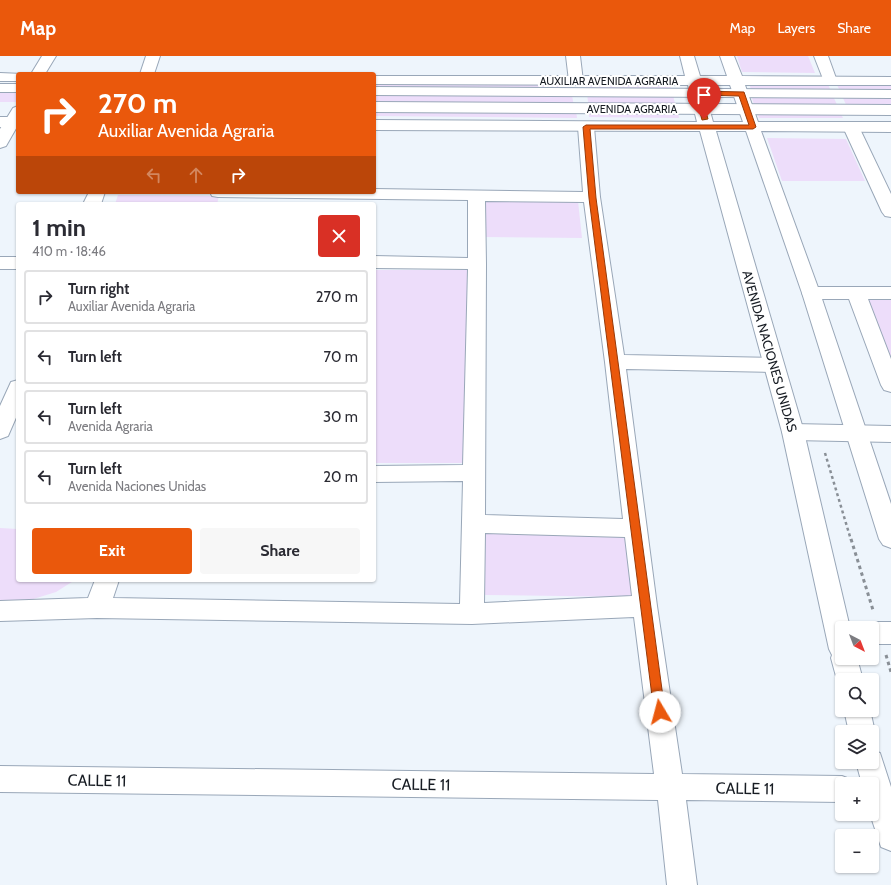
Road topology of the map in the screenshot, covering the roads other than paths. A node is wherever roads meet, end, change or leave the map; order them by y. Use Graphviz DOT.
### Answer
graph roads {
  1 [pos="49,56"];
  2 [pos="154,56"];
  3 [pos="573,56"];
  4 [pos="686,56"];
  5 [pos="727,56"];
  6 [pos="821,56"];
  7 [pos="39,72"];
  8 [pos="148,72"];
  9 [pos="0,77"];
  10 [pos="16,77"];
  11 [pos="376,80"];
  12 [pos="830,81"];
  13 [pos="891,81"];
  14 [pos="576,82"];
  15 [pos="0,88"];
  16 [pos="16,88"];
  17 [pos="376,91"];
  18 [pos="891,94"];
  19 [pos="742,95"];
  20 [pos="700,103"];
  21 [pos="376,107"];
  22 [pos="891,110"];
  23 [pos="12,114"];
  24 [pos="376,125"];
  25 [pos="586,127"];
  26 [pos="753,127"];
  27 [pos="851,127"];
  28 [pos="891,127"];
  29 [pos="0,142"];
  30 [pos="376,194"];
  31 [pos="476,195"];
  32 [pos="592,198"];
  33 [pos="891,211"];
  34 [pos="376,262"];
  35 [pos="0,263"];
  36 [pos="16,263"];
  37 [pos="477,264"];
  38 [pos="812,293"];
  39 [pos="856,293"];
  40 [pos="891,293"];
  41 [pos="615,362"];
  42 [pos="773,365"];
  43 [pos="891,385"];
  44 [pos="16,392"];
  45 [pos="0,431"];
  46 [pos="793,432"];
  47 [pos="857,434"];
  48 [pos="891,434"];
  49 [pos="475,473"];
  50 [pos="376,474"];
  51 [pos="475,524"];
  52 [pos="635,528"];
  53 [pos="891,539"];
  54 [pos="106,582"];
  55 [pos="645,606"];
  56 [pos="97,608"];
  57 [pos="0,611"];
  58 [pos="472,614"];
  59 [pos="837,621"];
  60 [pos="873,769"];
  61 [pos="0,779"];
  62 [pos="670,787"];
  63 [pos="835,789"];
  64 [pos="880,789"];
  65 [pos="891,837"];
  66 [pos="682,885"];
  1 -- 7 [label="street"];
  2 -- 8 [label="street"];
  3 -- 14 [label="street"];
  4 -- 20 [label="street, AVENIDA NACIONES UNIDAS"];
  5 -- 19 [label="street"];
  6 -- 12 [label="street"];
  9 -- 10 [label="street"];
  11 -- 14 [label="street, AUXILIAR AVENIDA AGRARIA"];
  12 -- 13 [label="street, AUXILIAR AVENIDA AGRARIA"];
  12 -- 19 [label="street, AUXILIAR AVENIDA AGRARIA"];
  14 -- 20 [label="street, AUXILIAR AVENIDA AGRARIA"];
  15 -- 16 [label="street"];
  17 -- 20 [label="street, AVENIDA AGRARIA"];
  18 -- 19 [label="street, AVENIDA AGRARIA"];
  19 -- 20 [label="street, AVENIDA AGRARIA"];
  19 -- 20 [label="street, AUXILIAR AVENIDA AGRARIA"];
  19 -- 22 [label="street, AVENIDA AGRARIA"];
  19 -- 26 [label="street"];
  20 -- 21 [label="street, AVENIDA AGRARIA"];
  20 -- 25 [label="street, AUXILIAR AVENIDA AGRARIA"];
  20 -- 26 [label="street, AUXILIAR AVENIDA AGRARIA"];
  20 -- 42 [label="street, AVENIDA NACIONES UNIDAS"];
  23 -- 29 [label="street"];
  24 -- 25 [label="street, AUXILIAR AVENIDA AGRARIA"];
  25 -- 32 [label="street"];
  26 -- 27 [label="street, AUXILIAR AVENIDA AGRARIA"];
  26 -- 38 [label="street"];
  27 -- 28 [label="street, AUXILIAR AVENIDA AGRARIA"];
  27 -- 33 [label="street"];
  30 -- 31 [label="street"];
  31 -- 32 [label="street"];
  31 -- 37 [label="street"];
  32 -- 41 [label="street"];
  34 -- 37 [label="street"];
  35 -- 36 [label="street"];
  37 -- 49 [label="street"];
  38 -- 39 [label="street"];
  38 -- 47 [label="street"];
  39 -- 40 [label="street"];
  39 -- 43 [label="street"];
  41 -- 42 [label="street"];
  41 -- 52 [label="street"];
  42 -- 46 [label="street, AVENIDA NACIONES UNIDAS"];
  44 -- 45 [label="street"];
  46 -- 47 [label="street"];
  46 -- 59 [label="street, AVENIDA NACIONES UNIDAS"];
  47 -- 48 [label="street"];
  47 -- 53 [label="street"];
  49 -- 50 [label="street"];
  49 -- 51 [label="street"];
  51 -- 52 [label="street"];
  51 -- 58 [label="street"];
  52 -- 55 [label="street"];
  54 -- 56 [label="street"];
  55 -- 58 [label="street"];
  55 -- 62 [label="street"];
  56 -- 57 [label="street"];
  56 -- 58 [label="street"];
  60 -- 64 [label="street"];
  61 -- 62 [label="street, CALLE 11"];
  62 -- 63 [label="street, CALLE 11"];
  62 -- 66 [label="street"];
  64 -- 65 [label="street"];
}
